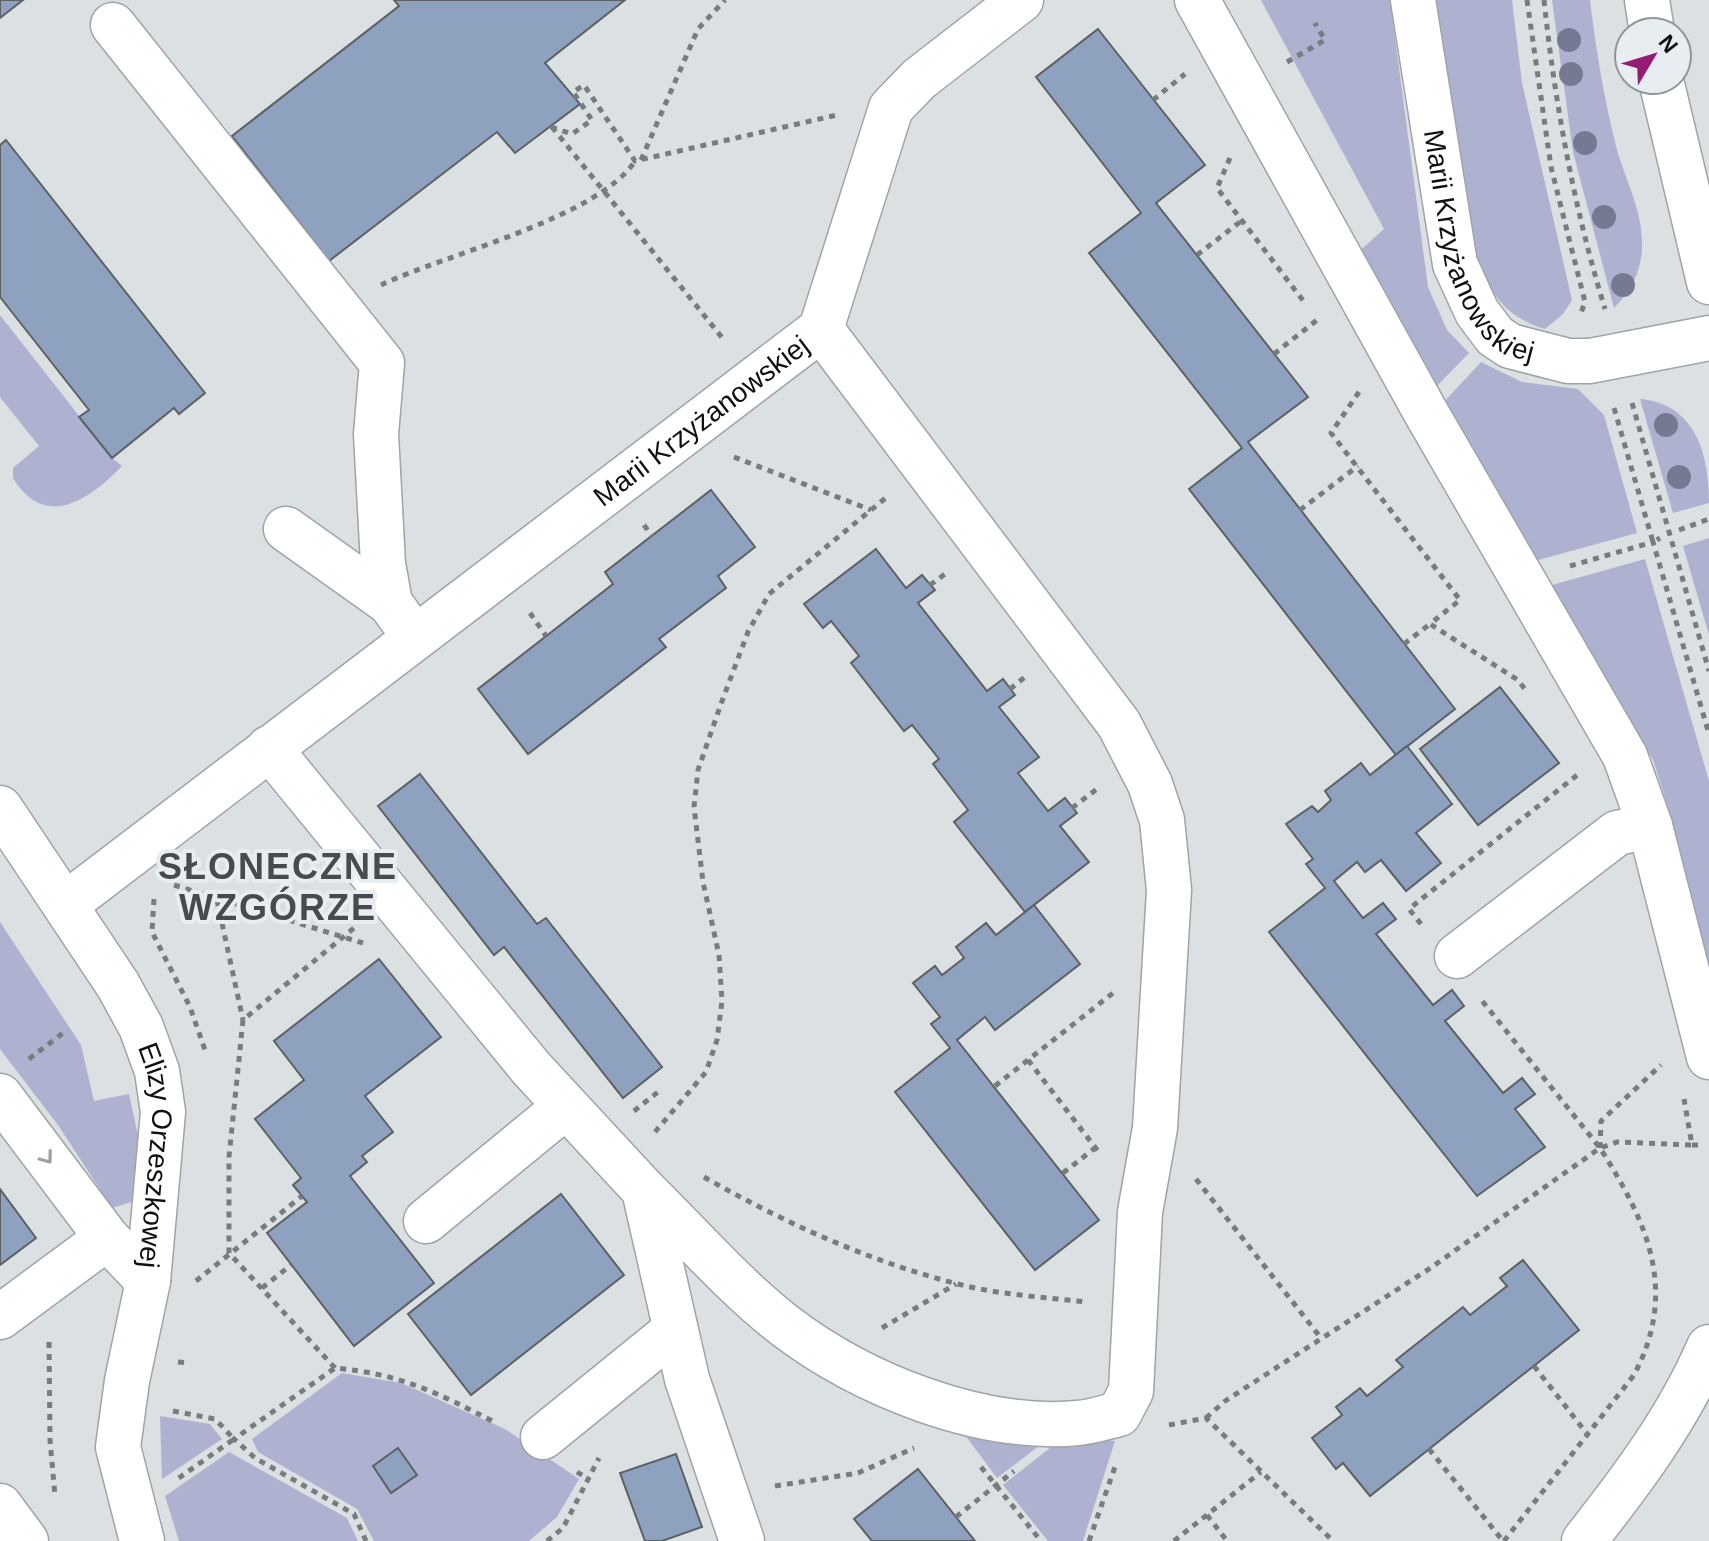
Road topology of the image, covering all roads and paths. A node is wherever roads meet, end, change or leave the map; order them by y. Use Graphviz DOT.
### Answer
graph roads {
  1 [pos="725,0"];
  2 [pos="1021,0"];
  3 [pos="1197,0"];
  4 [pos="1413,0"];
  5 [pos="1527,0"];
  6 [pos="1544,0"];
  7 [pos="1315,23"];
  8 [pos="113,25"];
  9 [pos="1189,71"];
  10 [pos="1245,86"];
  11 [pos="1665,96"];
  12 [pos="1153,100"];
  13 [pos="849,112"];
  14 [pos="638,160"];
  15 [pos="605,189"];
  16 [pos="1240,222"];
  17 [pos="1197,255"];
  18 [pos="1709,282"];
  19 [pos="380,285"];
  20 [pos="1606,312"];
  21 [pos="1317,320"];
  22 [pos="1582,326"];
  23 [pos="821,329"];
  24 [pos="1709,338"];
  25 [pos="1274,354"];
  26 [pos="754,379"];
  27 [pos="1630,397"];
  28 [pos="1607,402"];
  29 [pos="1331,433"];
  30 [pos="678,436"];
  31 [pos="1358,466"];
  32 [pos="925,467"];
  33 [pos="872,510"];
  34 [pos="1300,510"];
  35 [pos="1709,519"];
  36 [pos="286,529"];
  37 [pos="1679,530"];
  38 [pos="1660,538"];
  39 [pos="1653,542"];
  40 [pos="1588,561"];
  41 [pos="941,577"];
  42 [pos="930,585"];
  43 [pos="402,620"];
  44 [pos="1430,624"];
  45 [pos="1404,644"];
  46 [pos="1709,671"];
  47 [pos="1023,679"];
  48 [pos="1010,689"];
  49 [pos="1528,693"];
  50 [pos="1709,734"];
  51 [pos="269,748"];
  52 [pos="1585,769"];
  53 [pos="1084,799"];
  54 [pos="0,808"];
  55 [pos="1072,808"];
  56 [pos="1650,826"];
  57 [pos="121,861"];
  58 [pos="216,899"];
  59 [pos="394,899"];
  60 [pos="66,904"];
  61 [pos="339,938"];
  62 [pos="427,940"];
  63 [pos="1451,957"];
  64 [pos="1121,987"];
  65 [pos="243,1020"];
  66 [pos="1028,1060"];
  67 [pos="1663,1062"];
  68 [pos="1696,1074"];
  69 [pos="995,1086"];
  70 [pos="0,1096"];
  71 [pos="565,1107"];
  72 [pos="1155,1128"];
  73 [pos="653,1134"];
  74 [pos="1692,1145"];
  75 [pos="1704,1145"];
  76 [pos="1095,1148"];
  77 [pos="1600,1148"];
  78 [pos="698,1173"];
  79 [pos="1063,1173"];
  80 [pos="644,1190"];
  81 [pos="302,1196"];
  82 [pos="1141,1206"];
  83 [pos="426,1221"];
  84 [pos="107,1238"];
  85 [pos="229,1253"];
  86 [pos="291,1265"];
  87 [pos="148,1281"];
  88 [pos="193,1284"];
  89 [pos="957,1284"];
  90 [pos="262,1288"];
  91 [pos="1135,1303"];
  92 [pos="0,1317"];
  93 [pos="675,1330"];
  94 [pos="49,1331"];
  95 [pos="1321,1338"];
  96 [pos="1709,1347"];
  97 [pos="832,1358"];
  98 [pos="1534,1366"];
  99 [pos="335,1368"];
  100 [pos="939,1403"];
  101 [pos="170,1410"];
  102 [pos="1206,1418"];
  103 [pos="1129,1422"];
  104 [pos="526,1434"];
  105 [pos="1588,1435"];
  106 [pos="234,1439"];
  107 [pos="1429,1449"];
  108 [pos="609,1450"];
  109 [pos="978,1463"];
  110 [pos="1261,1472"];
  111 [pos="171,1483"];
  112 [pos="996,1485"];
  113 [pos="725,1494"];
  114 [pos="56,1498"];
  115 [pos="0,1506"];
  116 [pos="1207,1515"];
  117 [pos="956,1517"];
  118 [pos="135,1539"];
  119 [pos="26,1541"];
  120 [pos="366,1541"];
  121 [pos="547,1541"];
  122 [pos="742,1541"];
  123 [pos="1041,1541"];
  124 [pos="1089,1541"];
  125 [pos="1174,1541"];
  126 [pos="1227,1541"];
  127 [pos="1333,1541"];
  128 [pos="1503,1541"];
  129 [pos="1584,1541"];
  1 -- 14 [label="path"];
  2 -- 23 [label="street, Marii Krzyżanowskiej"];
  3 -- 10 [label="street"];
  4 -- 24 [label="street, Marii Krzyżanowskiej"];
  5 -- 22 [label="path"];
  6 -- 20 [label="path"];
  7 -- 10 [label="path"];
  8 -- 43 [label="street"];
  9 -- 12 [label="path"];
  10 -- 56 [label="street"];
  11 -- 18 [label="street"];
  13 -- 14 [label="path"];
  14 -- 15 [label="path"];
  14 -- 15 [label="path"];
  15 -- 19 [label="path"];
  15 -- 26 [label="path"];
  16 -- 17 [label="path"];
  21 -- 25 [label="path"];
  23 -- 26 [label="street, Marii Krzyżanowskiej"];
  23 -- 32 [label="street"];
  26 -- 30 [label="street, Marii Krzyżanowskiej"];
  27 -- 46 [label="path"];
  28 -- 39 [label="path"];
  29 -- 31 [label="path"];
  30 -- 33 [label="path"];
  30 -- 43 [label="street, Marii Krzyżanowskiej"];
  31 -- 34 [label="path"];
  31 -- 44 [label="path"];
  32 -- 33 [label="path"];
  32 -- 72 [label="street"];
  33 -- 73 [label="path"];
  35 -- 37 [label="path"];
  36 -- 43 [label="street"];
  38 -- 39 [label="path"];
  39 -- 40 [label="path"];
  39 -- 50 [label="path"];
  41 -- 42 [label="path"];
  43 -- 51 [label="street, Marii Krzyżanowskiej"];
  44 -- 45 [label="path"];
  44 -- 49 [label="path"];
  47 -- 48 [label="path"];
  51 -- 57 [label="street, Marii Krzyżanowskiej"];
  51 -- 59 [label="street"];
  52 -- 63 [label="path"];
  53 -- 55 [label="path"];
  54 -- 60 [label="street, Elizy Orzeszkowej"];
  56 -- 63 [label="street"];
  56 -- 68 [label="street"];
  57 -- 58 [label="path"];
  57 -- 60 [label="street, Marii Krzyżanowskiej"];
  58 -- 61 [label="path"];
  58 -- 65 [label="path"];
  59 -- 61 [label="path"];
  59 -- 62 [label="street"];
  60 -- 87 [label="street, Elizy Orzeszkowej"];
  61 -- 62 [label="path"];
  61 -- 65 [label="path"];
  62 -- 71 [label="street"];
  63 -- 77 [label="path"];
  64 -- 66 [label="path"];
  65 -- 85 [label="path"];
  66 -- 69 [label="path"];
  66 -- 76 [label="path"];
  67 -- 77 [label="path"];
  68 -- 74 [label="path"];
  70 -- 84 [label="street, one-way"];
  71 -- 80 [label="street"];
  71 -- 83 [label="street"];
  72 -- 82 [label="street"];
  72 -- 95 [label="path"];
  74 -- 75 [label="path"];
  74 -- 77 [label="path"];
  76 -- 79 [label="path"];
  76 -- 82 [label="path"];
  77 -- 95 [label="path"];
  77 -- 105 [label="path"];
  78 -- 89 [label="path"];
  80 -- 93 [label="street"];
  80 -- 97 [label="street"];
  81 -- 85 [label="path"];
  82 -- 91 [label="street"];
  84 -- 87 [label="street"];
  84 -- 92 [label="street"];
  85 -- 88 [label="path"];
  85 -- 90 [label="path"];
  86 -- 90 [label="path"];
  87 -- 118 [label="street, Elizy Orzeszkowej"];
  89 -- 91 [label="path"];
  89 -- 97 [label="path"];
  90 -- 99 [label="path"];
  91 -- 103 [label="street"];
  93 -- 104 [label="street"];
  93 -- 113 [label="street"];
  94 -- 114 [label="path"];
  95 -- 102 [label="path"];
  96 -- 129 [label="street"];
  97 -- 100 [label="street"];
  98 -- 105 [label="path"];
  99 -- 104 [label="path"];
  99 -- 106 [label="path"];
  100 -- 103 [label="street"];
  100 -- 113 [label="path"];
  101 -- 106 [label="path"];
  102 -- 103 [label="path"];
  102 -- 110 [label="path"];
  103 -- 124 [label="path"];
  105 -- 128 [label="path"];
  106 -- 111 [label="path"];
  106 -- 120 [label="path"];
  107 -- 128 [label="path"];
  108 -- 121 [label="path"];
  109 -- 112 [label="path"];
  110 -- 116 [label="path"];
  110 -- 127 [label="path"];
  112 -- 117 [label="path"];
  112 -- 123 [label="path"];
  113 -- 122 [label="street"];
  115 -- 119 [label="street"];
  116 -- 125 [label="path"];
  116 -- 126 [label="path"];
}
